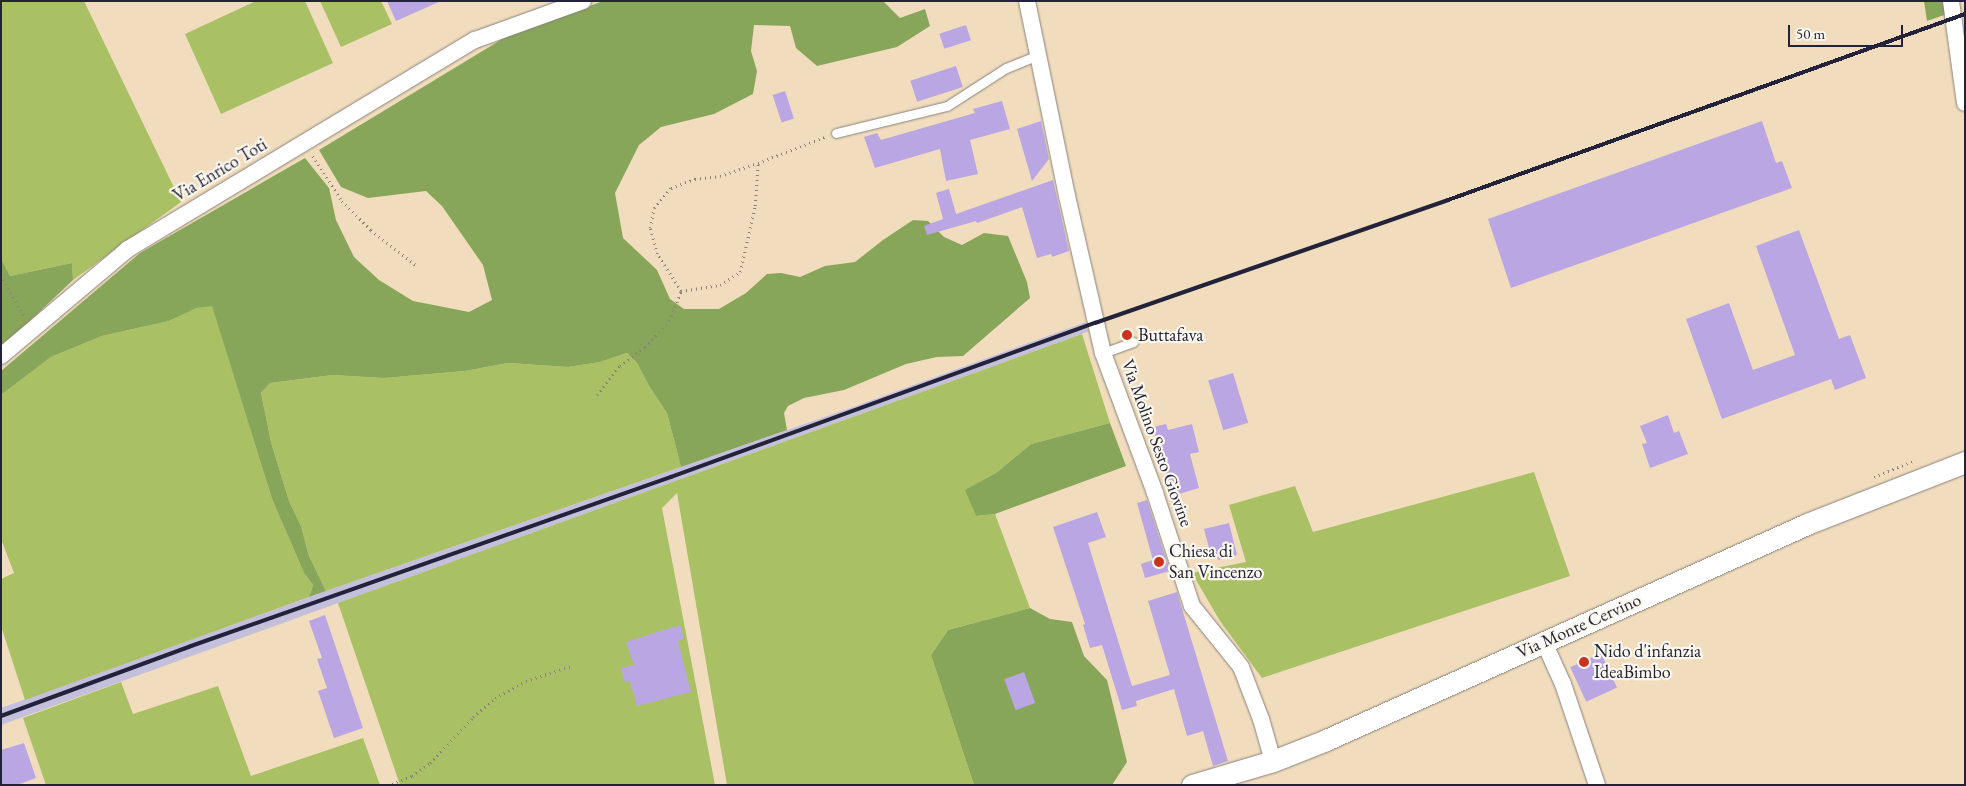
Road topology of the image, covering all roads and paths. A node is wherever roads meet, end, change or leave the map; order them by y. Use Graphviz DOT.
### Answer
graph roads {
  1 [pos="583,1"];
  2 [pos="1027,1"];
  3 [pos="1951,1"];
  4 [pos="1038,55"];
  5 [pos="1965,103"];
  6 [pos="836,133"];
  7 [pos="304,143"];
  8 [pos="758,163"];
  9 [pos="416,265"];
  10 [pos="1,275"];
  11 [pos="681,291"];
  12 [pos="32,330"];
  13 [pos="1134,342"];
  14 [pos="1103,354"];
  15 [pos="1,356"];
  16 [pos="597,395"];
  17 [pos="1965,462"];
  18 [pos="1544,642"];
  19 [pos="571,666"];
  20 [pos="1272,761"];
  21 [pos="392,784"];
  22 [pos="1192,785"];
  23 [pos="1596,785"];
  1 -- 7 [label="street, Via Enrico Toti"];
  2 -- 4 [label="street, Via Molino Sesto Giovine"];
  3 -- 5 [label="street"];
  4 -- 6 [label="lane"];
  4 -- 14 [label="street, Via Molino Sesto Giovine"];
  6 -- 8 [label="path"];
  7 -- 9 [label="path"];
  7 -- 12 [label="street, Via Enrico Toti"];
  8 -- 11 [label="path"];
  8 -- 11 [label="path"];
  10 -- 12 [label="path"];
  11 -- 16 [label="path"];
  12 -- 15 [label="street, Via Enrico Toti"];
  13 -- 14 [label="lane"];
  14 -- 20 [label="street, Via Molino Sesto Giovine"];
  17 -- 18 [label="street, Via Monte Cervino"];
  18 -- 20 [label="street, Via Monte Cervino"];
  18 -- 23 [label="street"];
  19 -- 21 [label="path"];
  20 -- 22 [label="street, Via Monte Cervino"];
}
